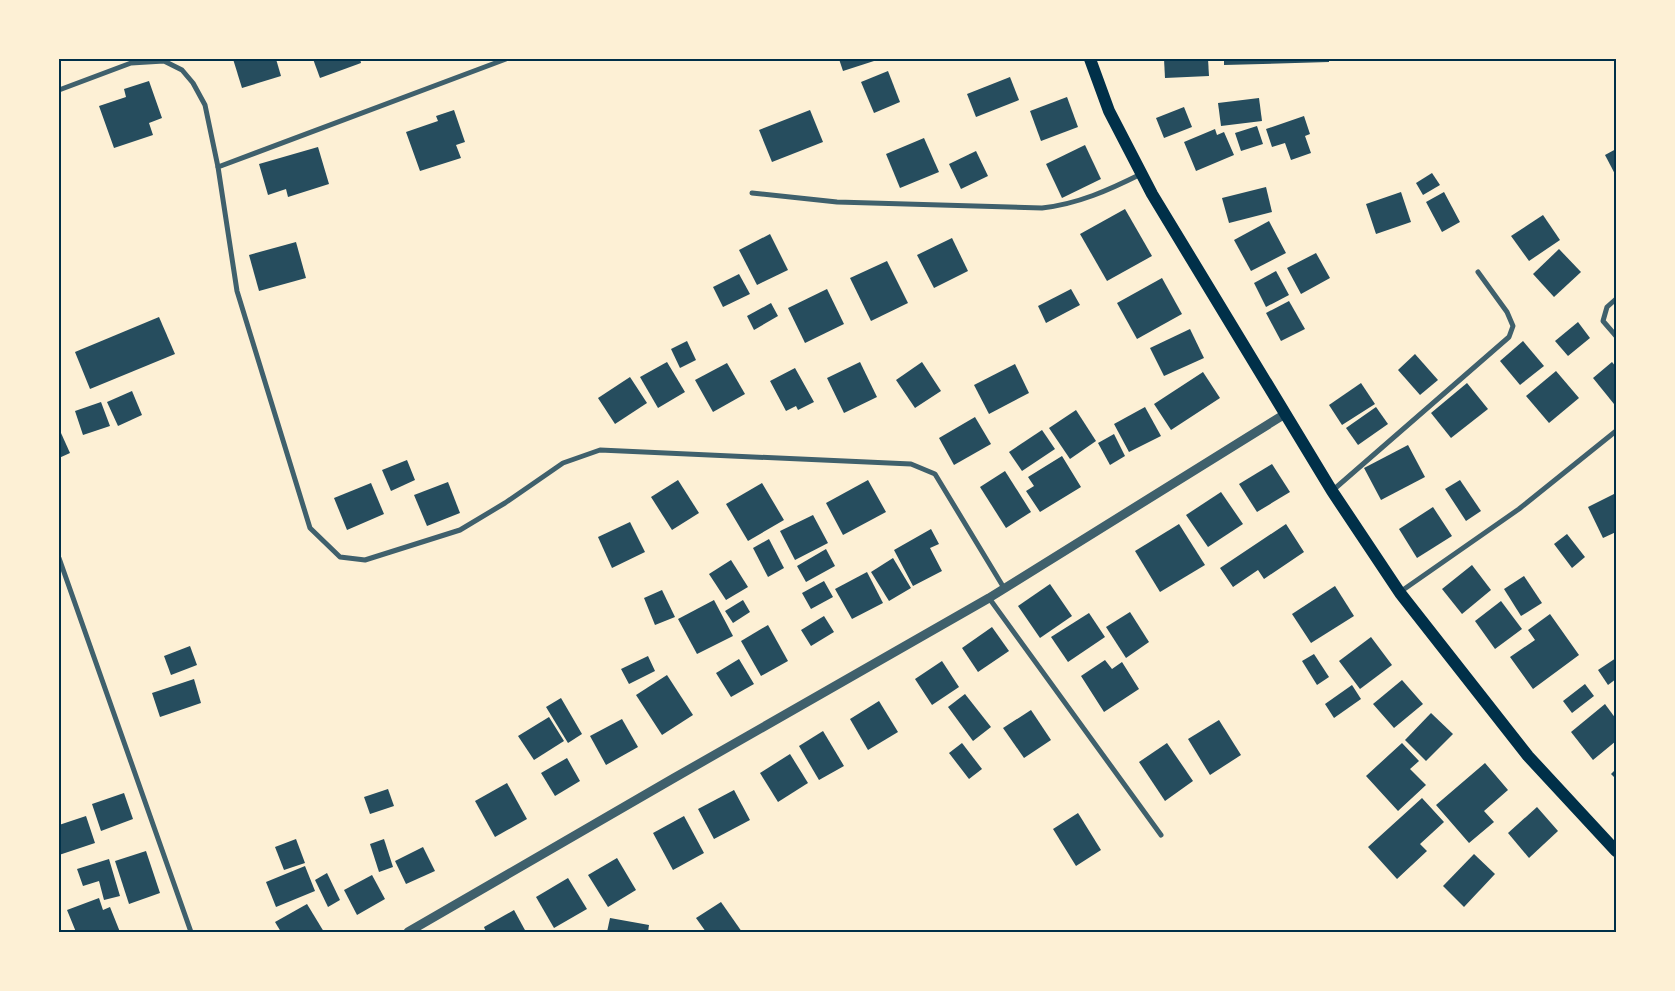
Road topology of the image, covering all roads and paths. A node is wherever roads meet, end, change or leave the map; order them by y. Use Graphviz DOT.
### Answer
graph roads {
  1 [pos="506,59"];
  2 [pos="1090,59"];
  3 [pos="59,90"];
  4 [pos="218,167"];
  5 [pos="1142,174"];
  6 [pos="752,193"];
  7 [pos="1478,272"];
  8 [pos="1616,298"];
  9 [pos="1616,336"];
  10 [pos="1285,414"];
  11 [pos="1616,431"];
  12 [pos="1332,492"];
  13 [pos="59,558"];
  14 [pos="1004,588"];
  15 [pos="1400,592"];
  16 [pos="989,598"];
  17 [pos="1161,835"];
  18 [pos="1616,851"];
  19 [pos="191,932"];
  20 [pos="408,932"];
  1 -- 4 [label="street"];
  2 -- 5 [label="main road"];
  3 -- 4 [label="street"];
  4 -- 14 [label="street"];
  5 -- 6 [label="street"];
  5 -- 10 [label="main road"];
  7 -- 12 [label="street"];
  8 -- 9 [label="street"];
  10 -- 12 [label="main road"];
  10 -- 14 [label="street"];
  11 -- 15 [label="street"];
  12 -- 15 [label="main road"];
  13 -- 19 [label="street"];
  14 -- 16 [label="street"];
  15 -- 18 [label="main road"];
  16 -- 17 [label="street"];
  16 -- 20 [label="street"];
}
